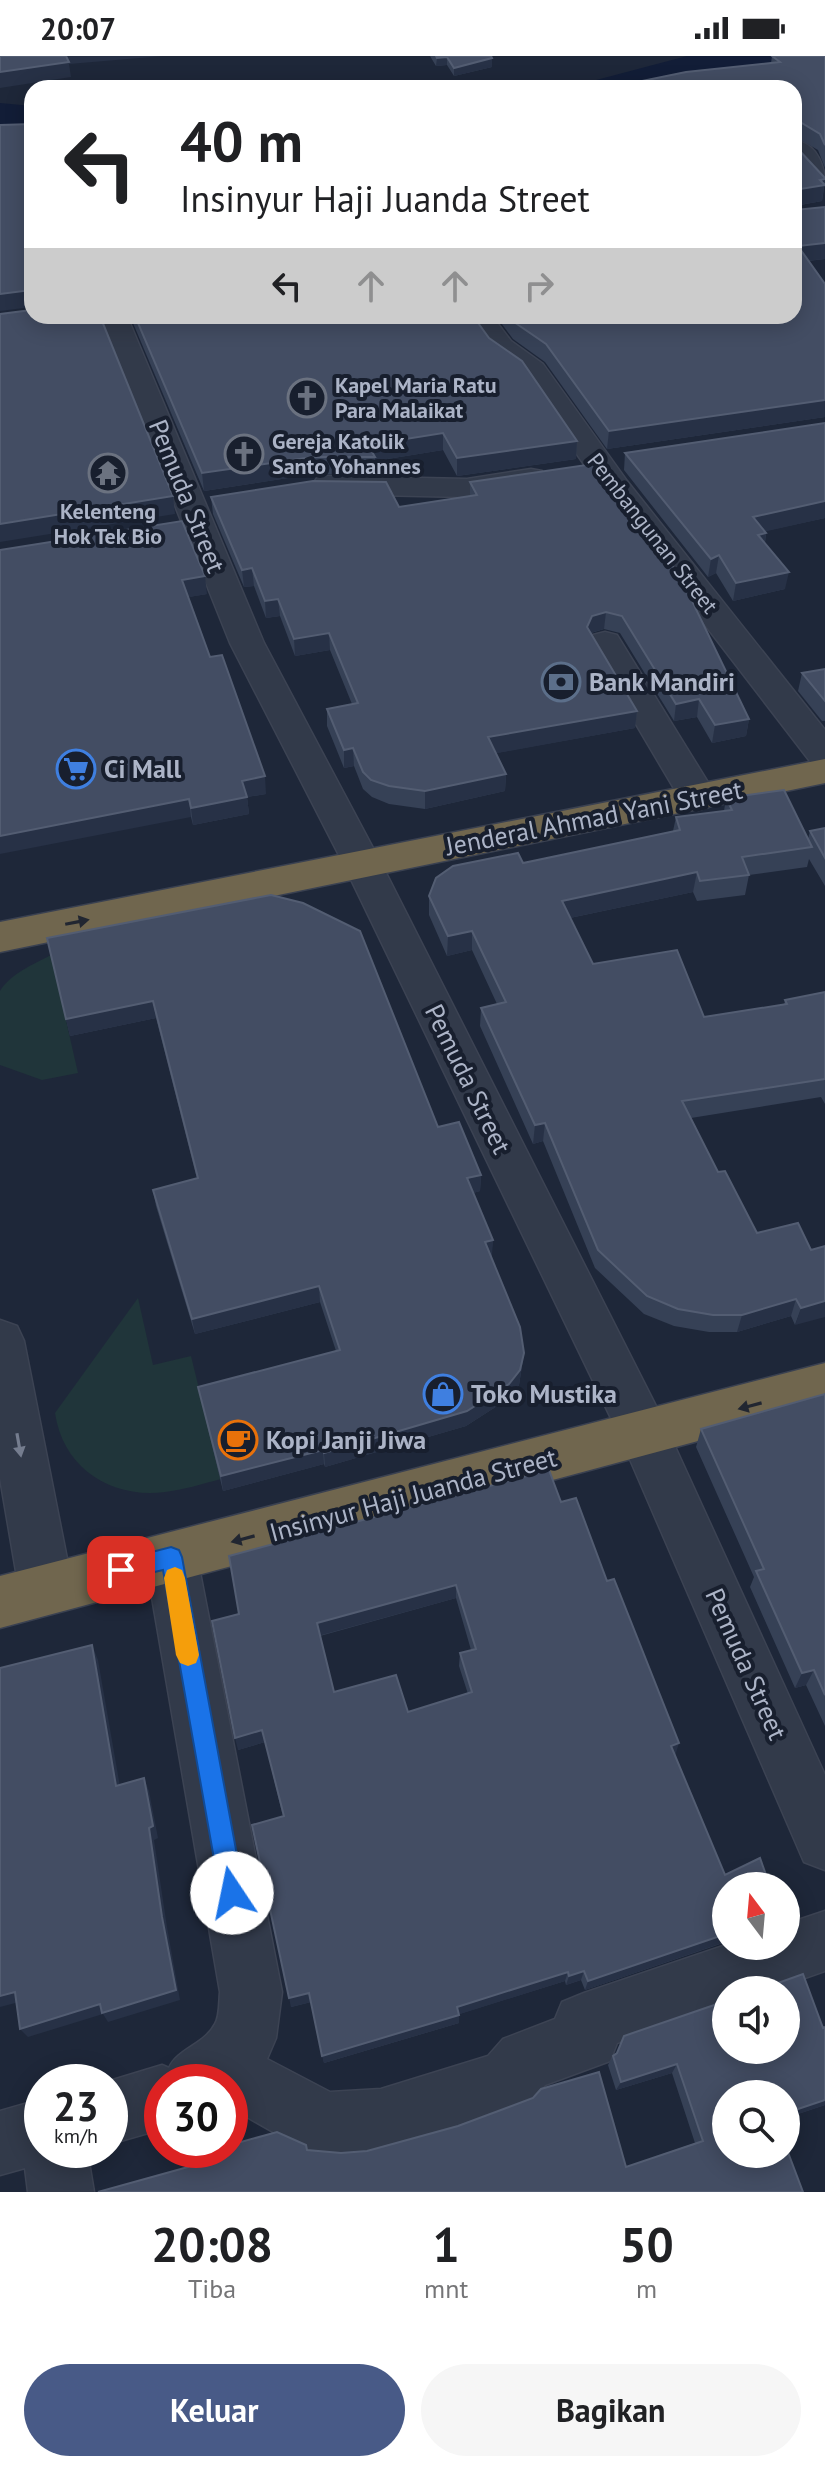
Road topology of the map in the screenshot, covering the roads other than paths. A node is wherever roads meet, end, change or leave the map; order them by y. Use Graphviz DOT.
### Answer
graph roads {
  1 [pos="802,153"];
  2 [pos="825,177"];
  3 [pos="116,324"];
  4 [pos="484,324"];
  5 [pos="591,467"];
  6 [pos="300,488"];
  7 [pos="605,643"];
  8 [pos="825,755"];
  9 [pos="825,771"];
  10 [pos="698,797"];
  11 [pos="363,865"];
  12 [pos="0,937"];
  13 [pos="0,1341"];
  14 [pos="825,1385"];
  15 [pos="644,1434"];
  16 [pos="171,1557"];
  17 [pos="23,1596"];
  18 [pos="825,1841"];
  19 [pos="825,1941"];
  20 [pos="218,2064"];
  21 [pos="248,2092"];
  22 [pos="24,2136"];
  23 [pos="0,2143"];
  24 [pos="58,2168"];
  25 [pos="61,2192"];
  1 -- 2 [label="street"];
  3 -- 11 [label="street, Pemuda Street"];
  4 -- 5 [label="street, Pembangunan Street"];
  5 -- 6 [label="street"];
  5 -- 8 [label="street, Pembangunan Street"];
  7 -- 10 [label="street"];
  9 -- 10 [label="highway, Jenderal Ahmad Yani Street"];
  10 -- 11 [label="highway, Jenderal Ahmad Yani Street"];
  12 -- 11 [label="highway, Jenderal Ahmad Yani Street, one-way"];
  11 -- 15 [label="street, Pemuda Street"];
  13 -- 17 [label="street, one-way"];
  14 -- 15 [label="highway, Insinyur Haji Juanda Street, one-way"];
  15 -- 16 [label="highway, Insinyur Haji Juanda Street, one-way"];
  15 -- 18 [label="street, Pemuda Street"];
  16 -- 17 [label="highway, Insinyur Haji Juanda Street"];
  16 -- 20 [label="street"];
  19 -- 21 [label="street"];
  22 -- 23 [label="street"];
  24 -- 25 [label="street"];
}
